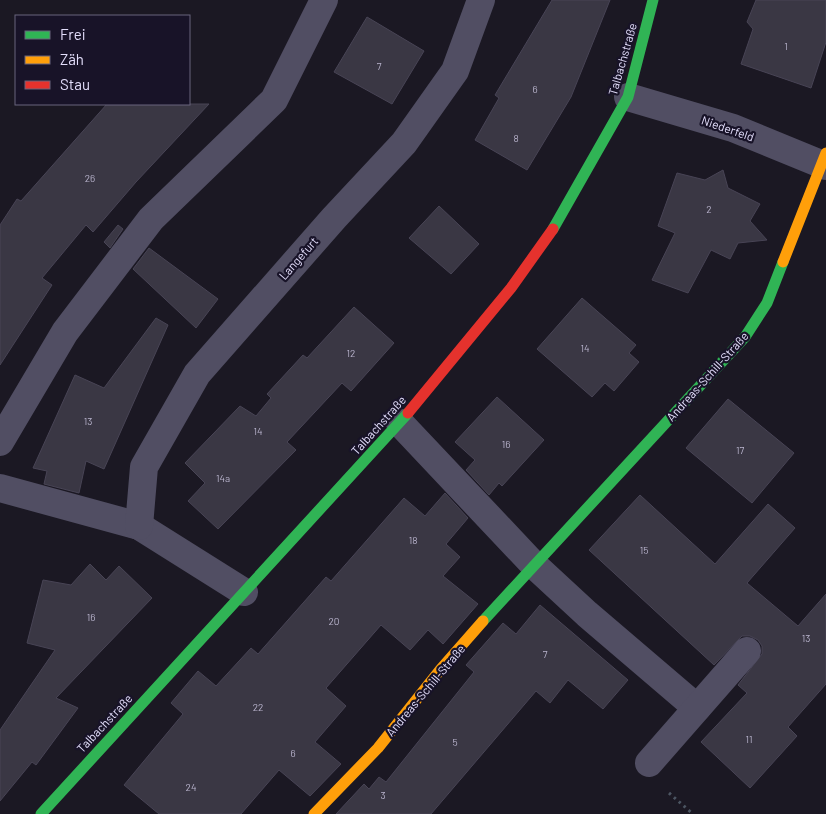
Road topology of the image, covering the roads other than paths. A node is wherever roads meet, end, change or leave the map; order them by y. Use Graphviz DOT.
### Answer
graph roads {
  1 [pos="324,0"];
  2 [pos="481,0"];
  3 [pos="653,0"];
  4 [pos="628,97"];
  5 [pos="824,161"];
  6 [pos="400,423"];
  7 [pos="0,442"];
  8 [pos="0,488"];
  9 [pos="139,526"];
  10 [pos="534,565"];
  11 [pos="244,592"];
  12 [pos="747,651"];
  13 [pos="697,708"];
  14 [pos="649,763"];
  15 [pos="41,814"];
  16 [pos="314,814"];
  1 -- 7 [label="street"];
  2 -- 9 [label="street, Langefurt"];
  3 -- 4 [label="street, Talbachstraße"];
  4 -- 5 [label="street, Niederfeld"];
  4 -- 6 [label="street, Talbachstraße"];
  5 -- 10 [label="street, Andreas-Schill-Straße"];
  6 -- 10 [label="street"];
  6 -- 11 [label="street, Talbachstraße"];
  8 -- 9 [label="street"];
  9 -- 11 [label="street"];
  10 -- 13 [label="street"];
  10 -- 16 [label="street, Andreas-Schill-Straße"];
  11 -- 15 [label="street, Talbachstraße"];
  12 -- 13 [label="street"];
  13 -- 14 [label="street"];
}
